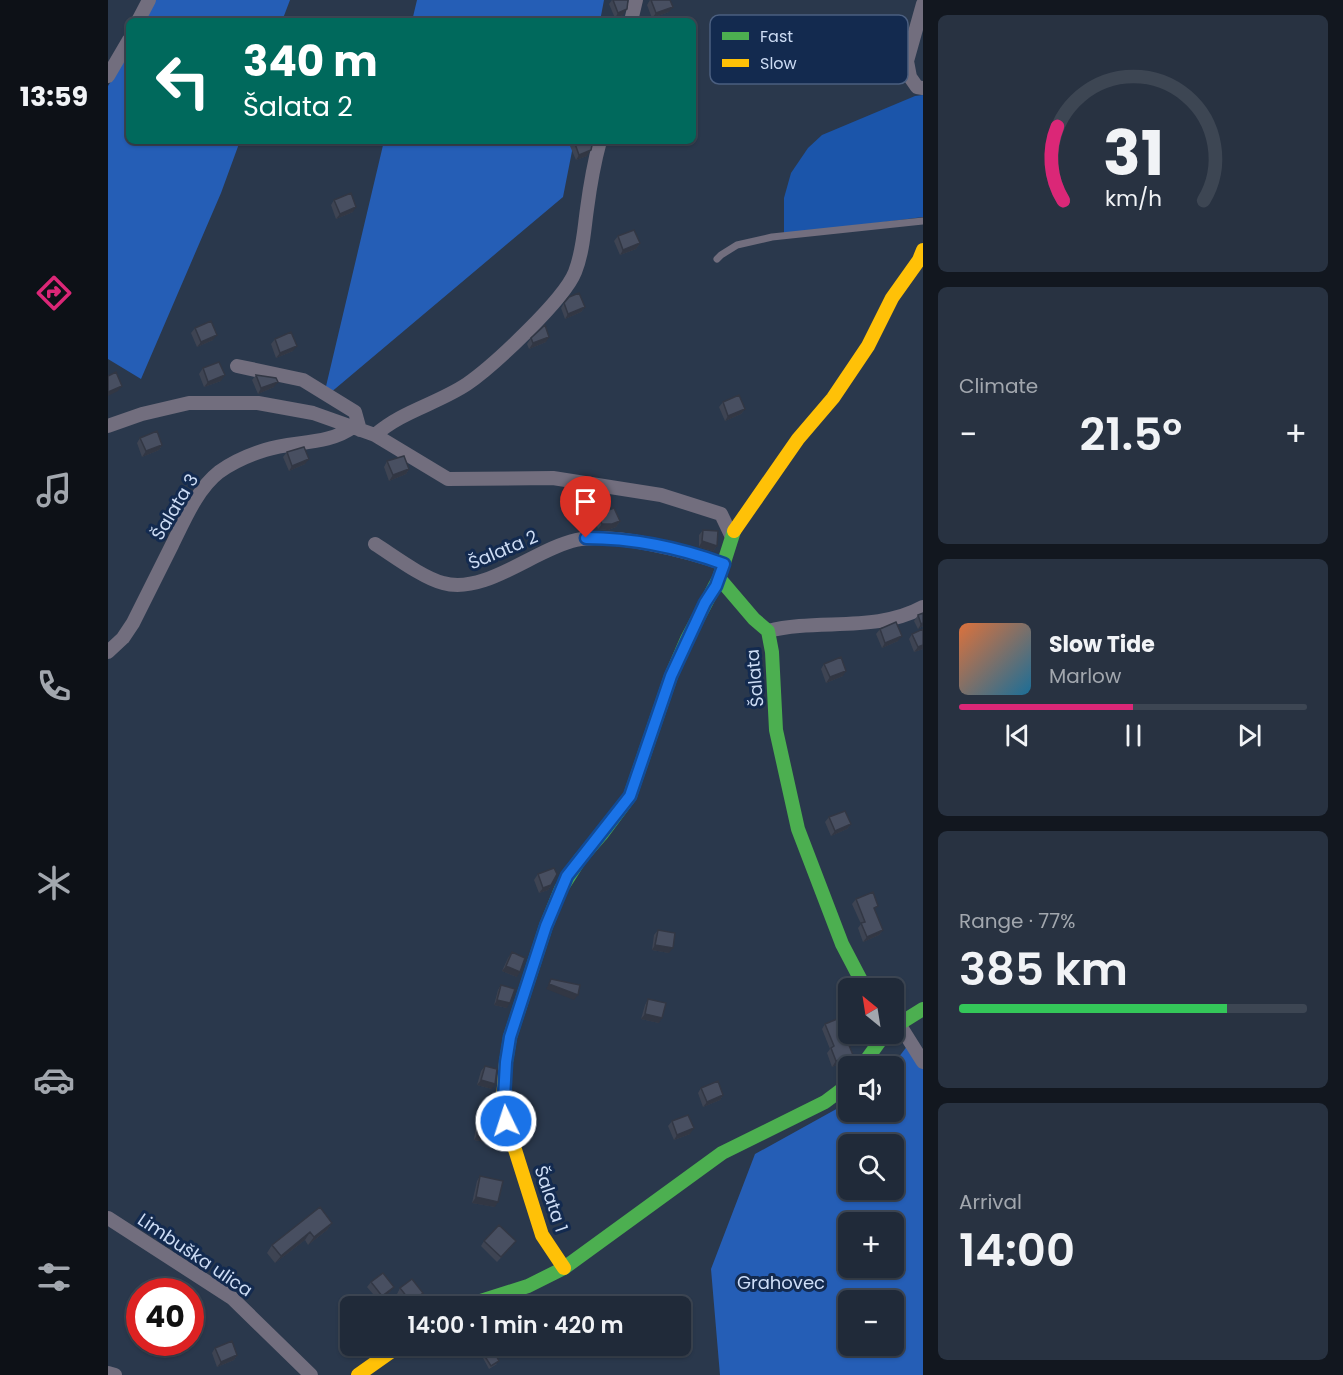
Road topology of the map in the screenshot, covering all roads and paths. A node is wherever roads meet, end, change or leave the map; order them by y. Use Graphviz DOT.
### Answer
graph roads {
  1 [pos="149,0"];
  2 [pos="636,0"];
  3 [pos="923,4"];
  4 [pos="140,18"];
  5 [pos="632,18"];
  6 [pos="126,45"];
  7 [pos="908,57"];
  8 [pos="908,66"];
  9 [pos="108,76"];
  10 [pos="923,88"];
  11 [pos="599,144"];
  12 [pos="923,221"];
  13 [pos="923,250"];
  14 [pos="717,259"];
  15 [pos="237,366"];
  16 [pos="108,426"];
  17 [pos="357,428"];
  18 [pos="375,435"];
  19 [pos="731,535"];
  20 [pos="375,544"];
  21 [pos="724,564"];
  22 [pos="719,578"];
  23 [pos="923,607"];
  24 [pos="768,631"];
  25 [pos="108,652"];
  26 [pos="860,978"];
  27 [pos="923,1010"];
  28 [pos="904,1019"];
  29 [pos="904,1035"];
  30 [pos="923,1062"];
  31 [pos="838,1092"];
  32 [pos="108,1218"];
  33 [pos="564,1268"];
  34 [pos="496,1296"];
  35 [pos="385,1356"];
  36 [pos="108,1372"];
  37 [pos="115,1375"];
  38 [pos="311,1375"];
  39 [pos="358,1375"];
  1 -- 4 [label="street"];
  2 -- 5 [label="street"];
  3 -- 7 [label="street"];
  6 -- 9 [label="street"];
  8 -- 10 [label="street"];
  11 -- 18 [label="street"];
  12 -- 14 [label="lane"];
  13 -- 19 [label="street"];
  15 -- 17 [label="street"];
  16 -- 17 [label="street"];
  17 -- 18 [label="street"];
  17 -- 25 [label="street, Šalata 3"];
  18 -- 19 [label="street"];
  19 -- 21 [label="street"];
  20 -- 21 [label="street, Šalata 2"];
  21 -- 22 [label="street"];
  22 -- 24 [label="street, Šalata"];
  22 -- 33 [label="street, Šalata 1"];
  23 -- 24 [label="street"];
  24 -- 26 [label="street, Šalata"];
  27 -- 28 [label="street"];
  29 -- 30 [label="street"];
  31 -- 33 [label="street"];
  32 -- 38 [label="street, Limbuška ulica"];
  33 -- 34 [label="street"];
  35 -- 39 [label="street"];
  36 -- 37 [label="street"];
}
